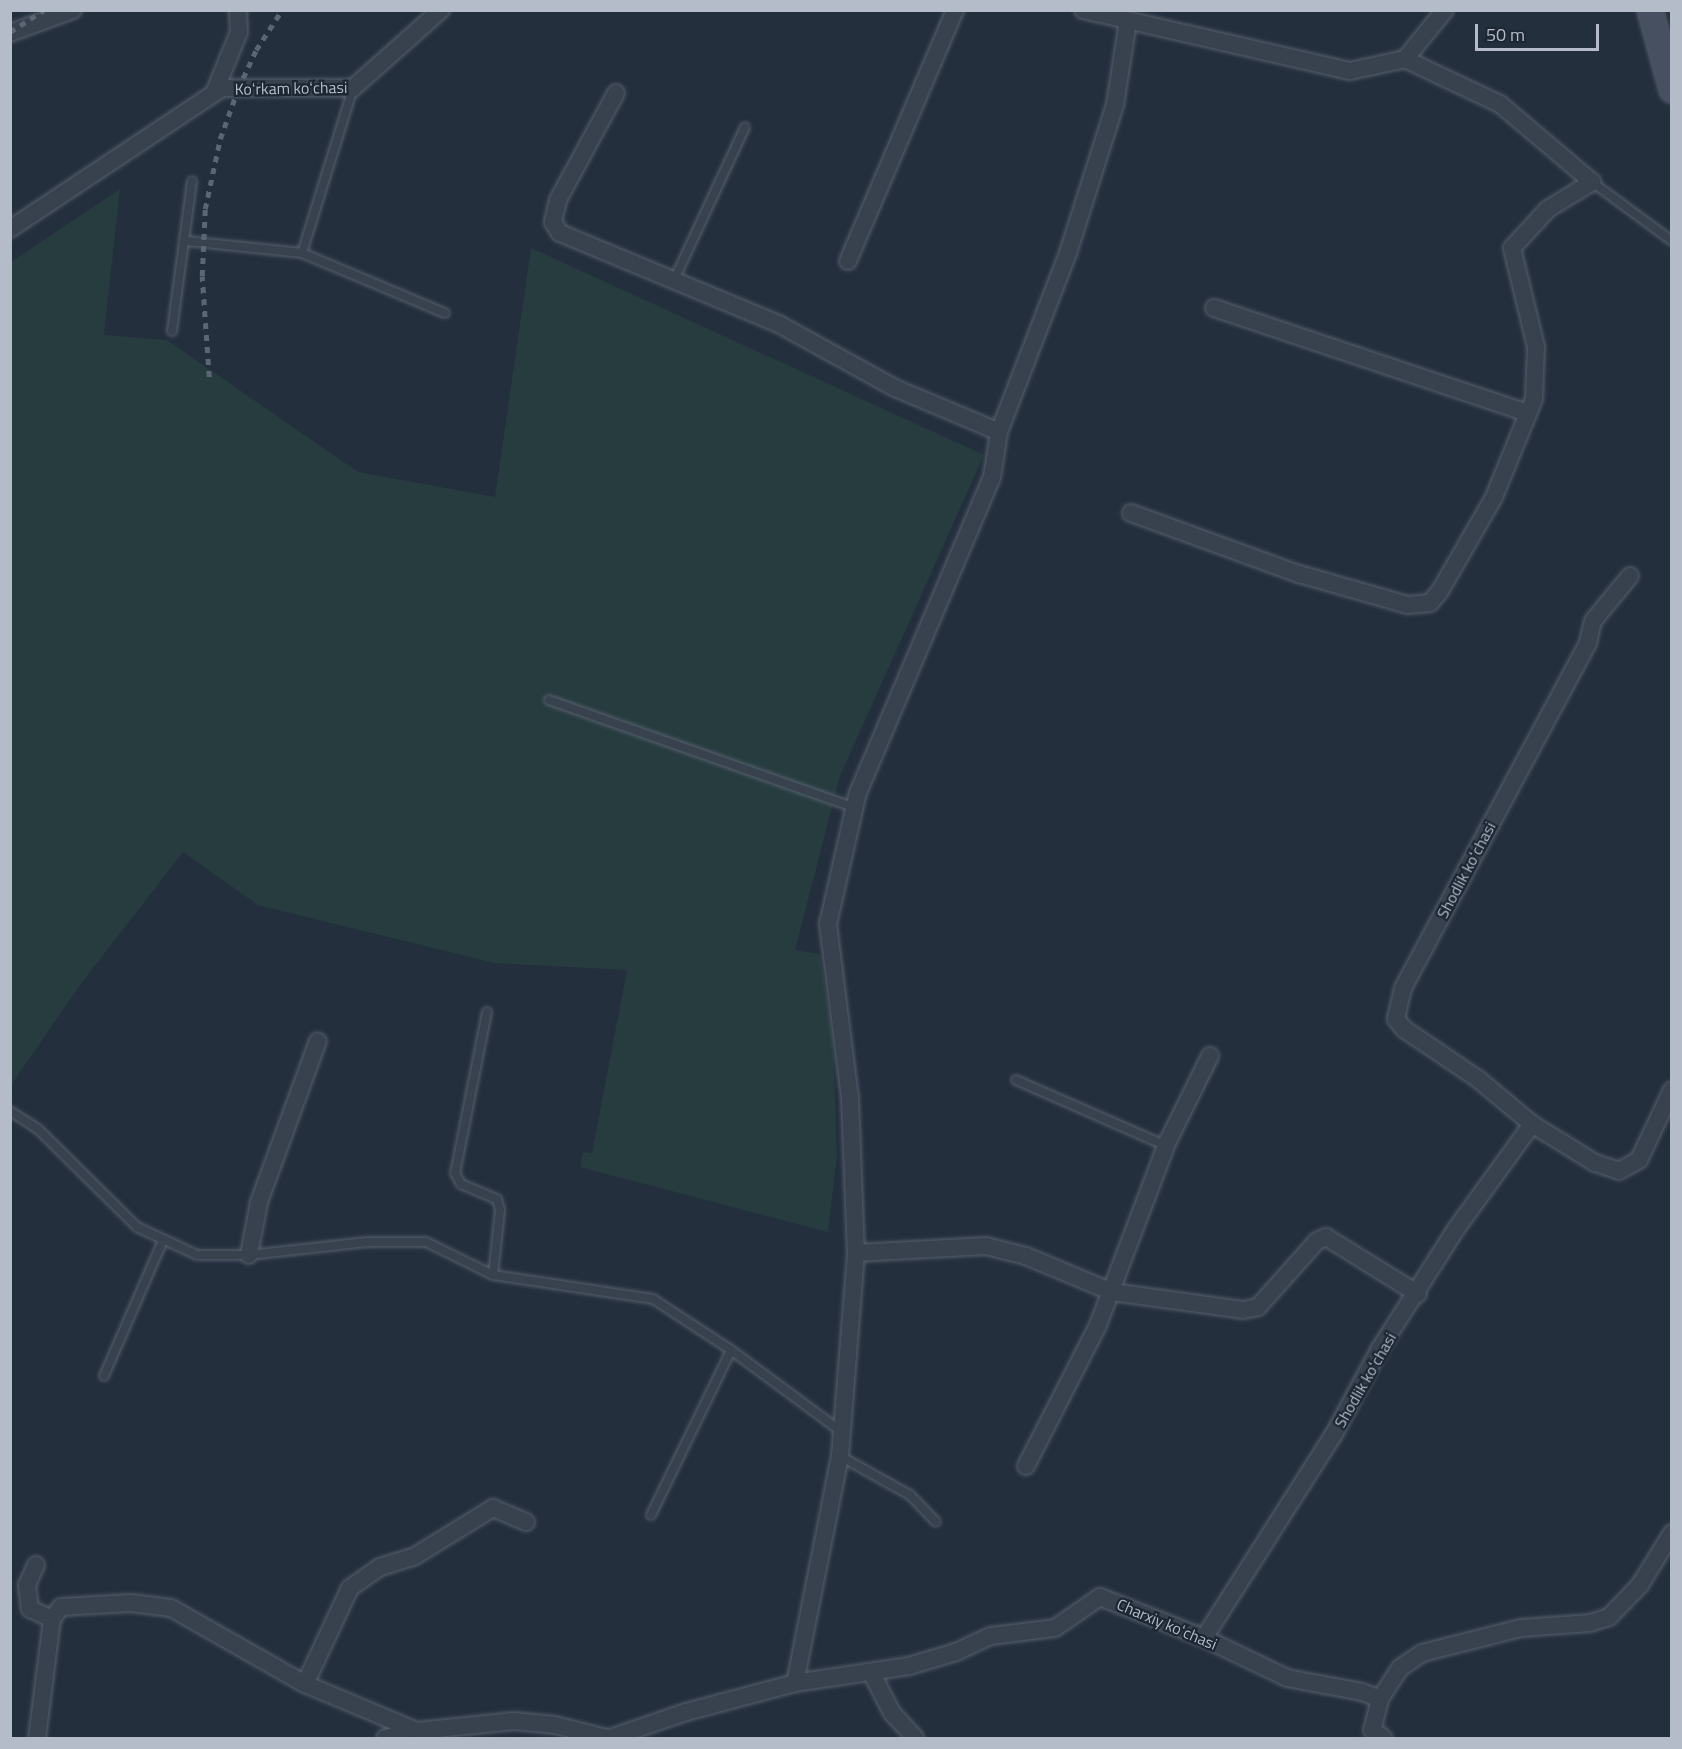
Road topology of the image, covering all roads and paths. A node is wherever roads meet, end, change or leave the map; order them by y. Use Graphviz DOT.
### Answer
graph roads {
  1 [pos="73,10"];
  2 [pos="237,10"];
  3 [pos="441,10"];
  4 [pos="955,10"];
  5 [pos="1083,10"];
  6 [pos="1445,10"];
  7 [pos="1650,10"];
  8 [pos="1128,21"];
  9 [pos="10,33"];
  10 [pos="1405,59"];
  11 [pos="354,88"];
  12 [pos="1671,90"];
  13 [pos="214,93"];
  14 [pos="616,93"];
  15 [pos="745,127"];
  16 [pos="192,181"];
  17 [pos="1592,182"];
  18 [pos="12,225"];
  19 [pos="186,241"];
  20 [pos="1671,241"];
  21 [pos="302,253"];
  22 [pos="848,261"];
  23 [pos="675,278"];
  24 [pos="1214,308"];
  25 [pos="445,313"];
  26 [pos="172,332"];
  27 [pos="1528,413"];
  28 [pos="999,432"];
  29 [pos="1131,513"];
  30 [pos="1630,576"];
  31 [pos="549,700"];
  32 [pos="855,808"];
  33 [pos="488,1012"];
  34 [pos="318,1041"];
  35 [pos="1210,1056"];
  36 [pos="1016,1080"];
  37 [pos="1671,1090"];
  38 [pos="10,1111"];
  39 [pos="1532,1124"];
  40 [pos="1166,1146"];
  41 [pos="163,1240"];
  42 [pos="856,1253"];
  43 [pos="249,1255"];
  44 [pos="493,1275"];
  45 [pos="1112,1292"];
  46 [pos="1418,1294"];
  47 [pos="730,1350"];
  48 [pos="104,1376"];
  49 [pos="843,1433"];
  50 [pos="840,1456"];
  51 [pos="1026,1466"];
  52 [pos="651,1515"];
  53 [pos="526,1522"];
  54 [pos="936,1522"];
  55 [pos="1671,1533"];
  56 [pos="36,1565"];
  57 [pos="52,1619"];
  58 [pos="1204,1638"];
  59 [pos="871,1672"];
  60 [pos="795,1683"];
  61 [pos="305,1684"];
  62 [pos="1380,1699"];
  63 [pos="417,1731"];
  64 [pos="1375,1736"];
  65 [pos="37,1738"];
  66 [pos="385,1738"];
  67 [pos="608,1738"];
  68 [pos="915,1738"];
  1 -- 9 [label="street"];
  2 -- 13 [label="street"];
  3 -- 11 [label="street, Koʻrkam koʻchasi"];
  4 -- 22 [label="street"];
  5 -- 8 [label="street"];
  6 -- 10 [label="street"];
  7 -- 12 [label="main road"];
  8 -- 10 [label="street"];
  8 -- 28 [label="street"];
  10 -- 17 [label="street"];
  11 -- 13 [label="street, Koʻrkam koʻchasi"];
  11 -- 21 [label="lane"];
  13 -- 18 [label="street, Koʻrkam koʻchasi"];
  14 -- 23 [label="street"];
  15 -- 23 [label="lane"];
  16 -- 19 [label="lane"];
  17 -- 20 [label="lane"];
  17 -- 27 [label="street"];
  19 -- 21 [label="lane"];
  19 -- 26 [label="lane"];
  21 -- 25 [label="lane"];
  23 -- 28 [label="street"];
  24 -- 27 [label="street"];
  27 -- 29 [label="street"];
  28 -- 32 [label="street"];
  30 -- 39 [label="street, Shodlik koʻchasi"];
  31 -- 32 [label="lane"];
  32 -- 42 [label="street"];
  33 -- 44 [label="lane"];
  34 -- 43 [label="street"];
  35 -- 40 [label="street"];
  36 -- 40 [label="lane"];
  37 -- 39 [label="street, Shodlik koʻchasi"];
  38 -- 41 [label="lane"];
  39 -- 46 [label="street, Shodlik koʻchasi"];
  40 -- 45 [label="street"];
  41 -- 43 [label="lane"];
  41 -- 48 [label="lane"];
  42 -- 45 [label="street"];
  42 -- 49 [label="street"];
  43 -- 44 [label="lane"];
  44 -- 47 [label="lane"];
  45 -- 46 [label="street"];
  45 -- 51 [label="street"];
  46 -- 58 [label="street, Shodlik koʻchasi"];
  47 -- 49 [label="lane"];
  47 -- 52 [label="lane"];
  49 -- 50 [label="street"];
  50 -- 54 [label="lane"];
  50 -- 60 [label="street"];
  53 -- 61 [label="street"];
  55 -- 62 [label="street"];
  56 -- 57 [label="street"];
  57 -- 61 [label="street"];
  57 -- 65 [label="street"];
  58 -- 59 [label="street, Charxiy koʻchasi"];
  58 -- 62 [label="street, Charxiy koʻchasi"];
  59 -- 60 [label="street, Charxiy koʻchasi"];
  59 -- 68 [label="street"];
  60 -- 67 [label="street, Charxiy koʻchasi"];
  61 -- 63 [label="street"];
  62 -- 64 [label="street"];
  63 -- 66 [label="street"];
  63 -- 67 [label="street"];
}
